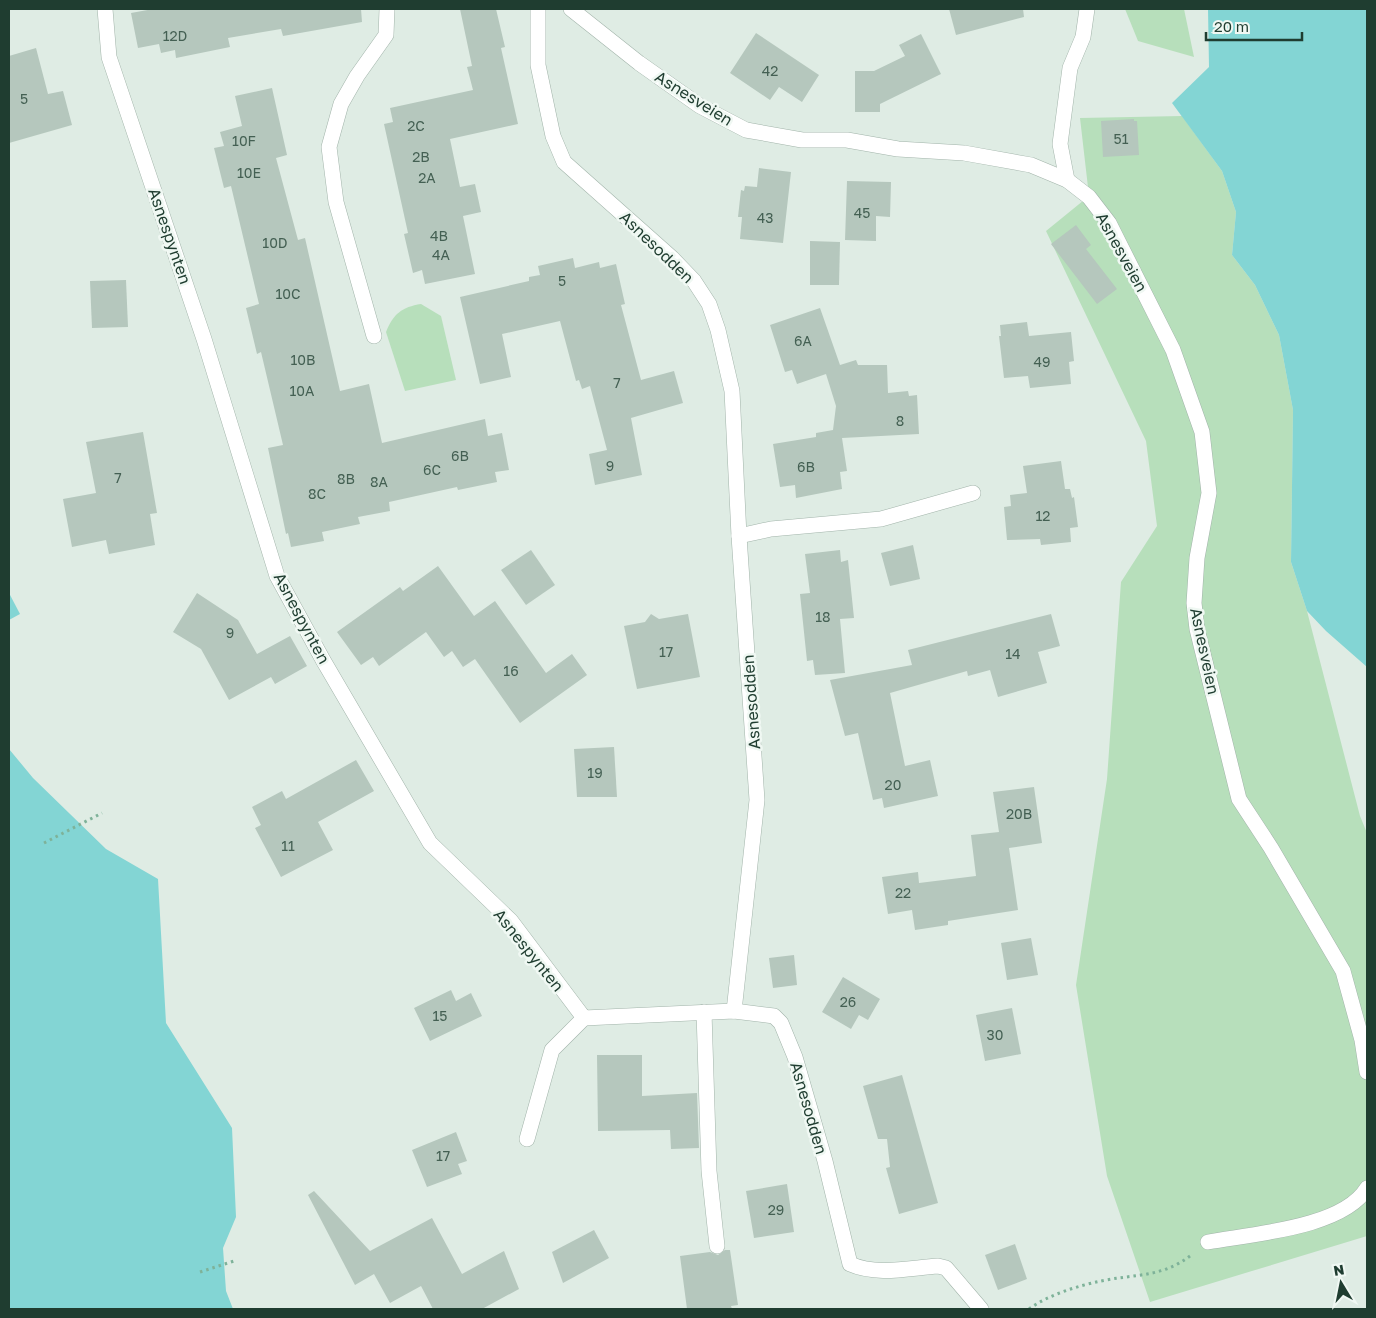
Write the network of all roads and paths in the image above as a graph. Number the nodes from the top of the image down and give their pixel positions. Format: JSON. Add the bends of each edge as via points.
{"nodes":[{"id":1,"x":105,"y":9,"type":"edge"},
{"id":2,"x":388,"y":9,"type":"edge"},
{"id":3,"x":538,"y":9,"type":"edge"},
{"id":4,"x":571,"y":9,"type":"edge"},
{"id":5,"x":1087,"y":9,"type":"edge"},
{"id":6,"x":1067,"y":180,"type":"junction"},
{"id":7,"x":374,"y":336,"type":"dead end"},
{"id":8,"x":973,"y":493,"type":"dead end"},
{"id":9,"x":739,"y":536,"type":"junction"},
{"id":10,"x":102,"y":813,"type":"dead end"},
{"id":11,"x":44,"y":843,"type":"dead end"},
{"id":12,"x":734,"y":1011,"type":"junction"},
{"id":13,"x":704,"y":1012,"type":"junction"},
{"id":14,"x":584,"y":1018,"type":"junction"},
{"id":15,"x":1367,"y":1072,"type":"edge"},
{"id":16,"x":527,"y":1139,"type":"dead end"},
{"id":17,"x":1367,"y":1188,"type":"edge"},
{"id":18,"x":1208,"y":1242,"type":"joint"},
{"id":19,"x":717,"y":1246,"type":"dead end"},
{"id":20,"x":237,"y":1260,"type":"dead end"},
{"id":21,"x":200,"y":1272,"type":"dead end"},
{"id":22,"x":981,"y":1309,"type":"edge"},
{"id":23,"x":1029,"y":1309,"type":"edge"}],
"edges":[{"from":1,"to":14,"type":"street","name":"Asnespynten","via":[[109,57],[204,339],[277,576],[430,843],[511,921]]},
{"from":2,"to":7,"type":"street","via":[[386,35],[341,104],[329,147],[336,202]]},
{"from":3,"to":9,"type":"street","name":"Asnesodden","via":[[538,65],[553,136],[564,162],[672,258],[694,281],[709,304],[732,391]]},
{"from":4,"to":6,"type":"street","name":"Asnesveien","via":[[700,106],[746,130],[802,140],[847,140],[898,149],[964,153],[1031,165]]},
{"from":5,"to":6,"type":"street","via":[[1083,37],[1070,68],[1060,144]]},
{"from":6,"to":15,"type":"street","name":"Asnesveien","via":[[1089,196],[1109,223],[1173,350],[1202,432],[1209,493],[1197,558],[1194,603],[1197,629],[1239,800],[1343,970]]},
{"from":8,"to":9,"type":"street","via":[[881,519],[770,529]]},
{"from":9,"to":12,"type":"street","name":"Asnesodden","via":[[757,800]]},
{"from":10,"to":11,"type":"path"},
{"from":12,"to":13,"type":"street"},
{"from":12,"to":22,"type":"street","name":"Asnesodden","via":[[774,1016],[781,1023],[795,1057],[825,1161],[850,1264],[880,1271],[946,1268]]},
{"from":13,"to":14,"type":"street"},
{"from":13,"to":19,"type":"street","via":[[709,1171]]},
{"from":14,"to":16,"type":"street","via":[[552,1050]]},
{"from":17,"to":18,"type":"street","via":[[1360,1200],[1335,1214],[1296,1226]]},
{"from":18,"to":23,"type":"path","via":[[1178,1265],[1137,1278],[1101,1281],[1041,1300]]},
{"from":20,"to":21,"type":"path"}]}
